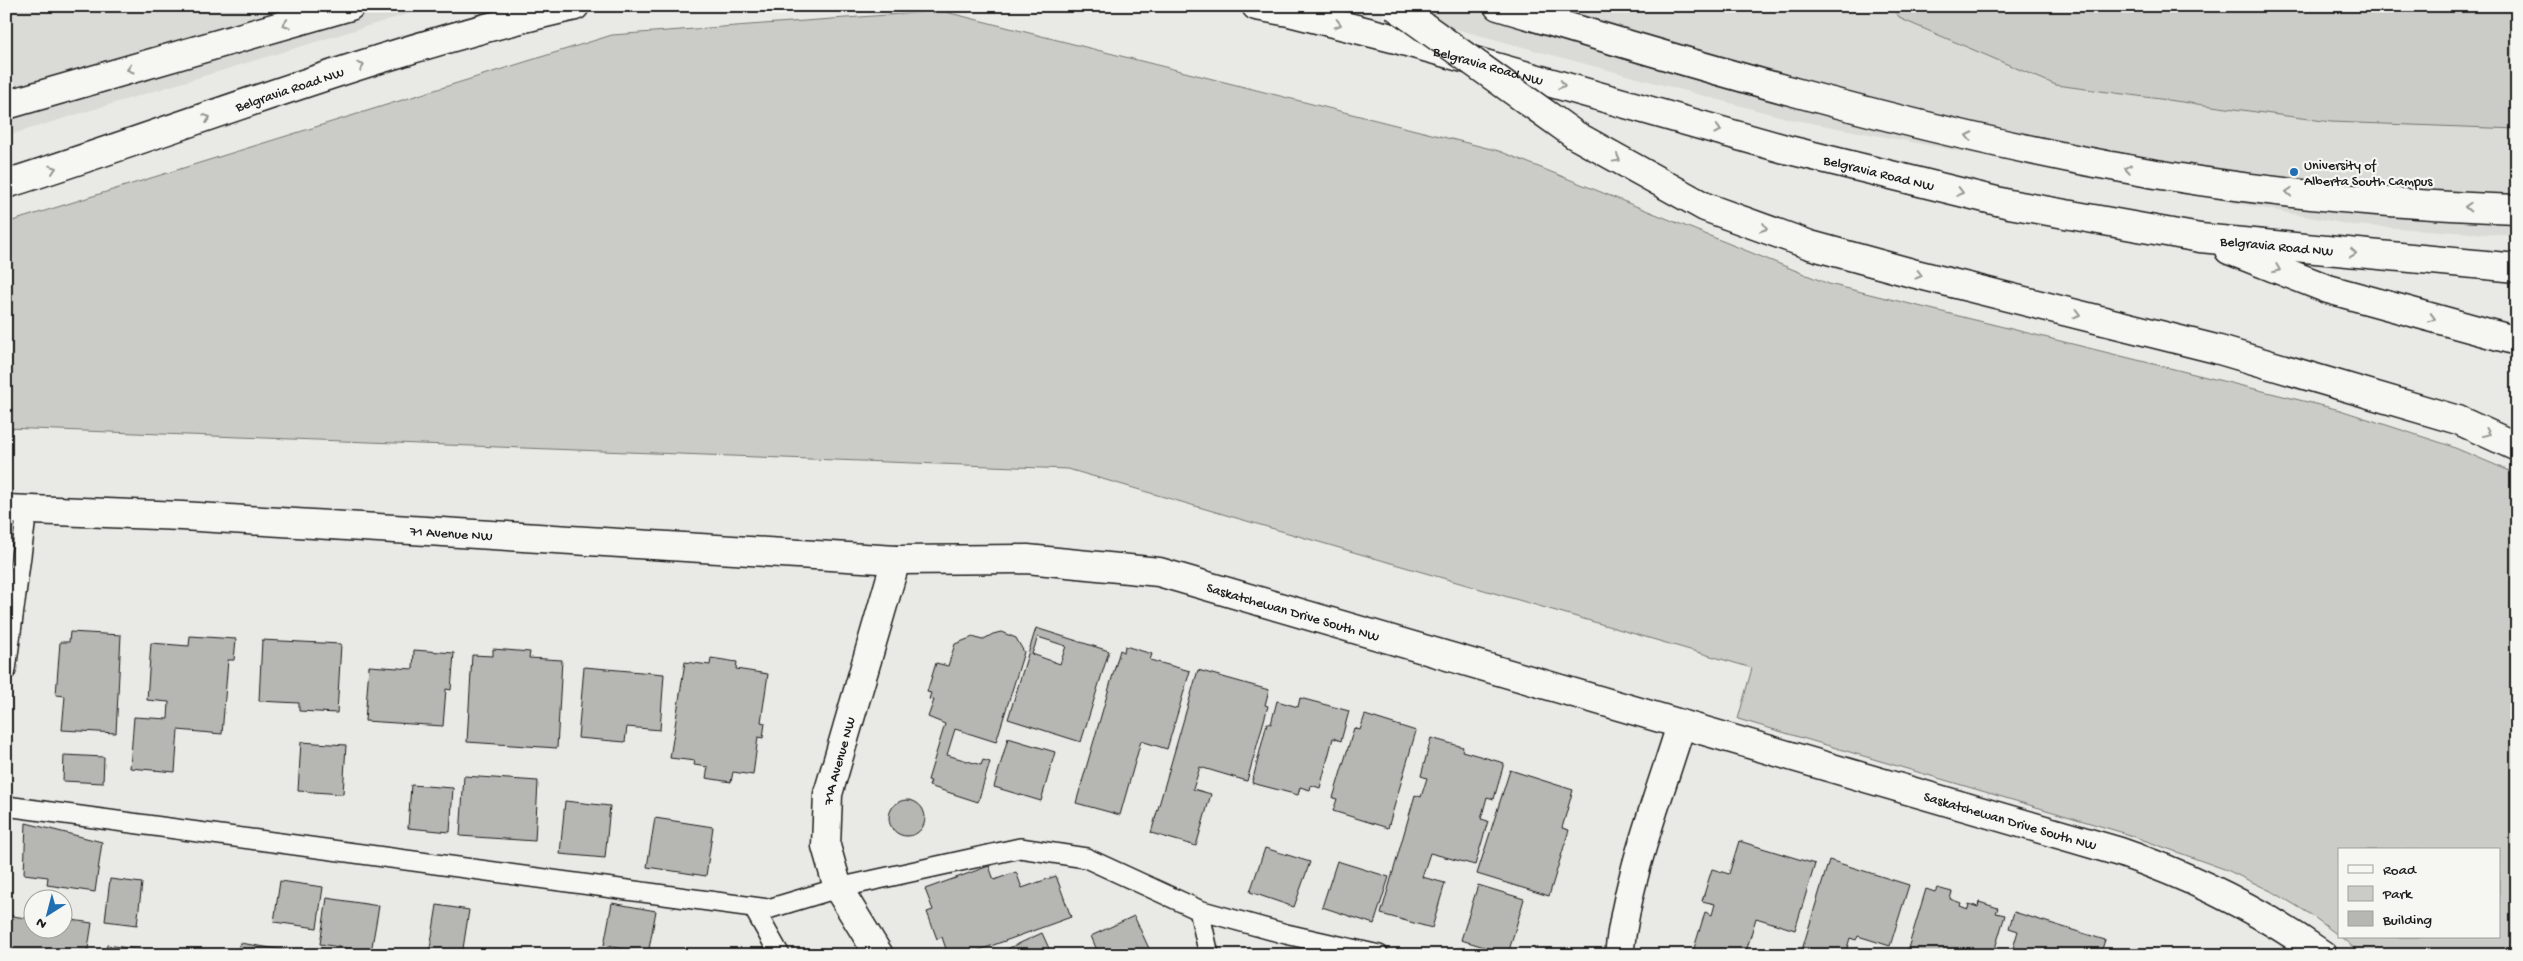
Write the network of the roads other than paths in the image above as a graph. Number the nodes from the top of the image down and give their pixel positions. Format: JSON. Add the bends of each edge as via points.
{"nodes":[{"id":1,"x":350,"y":6,"type":"edge"},
{"id":2,"x":575,"y":6,"type":"edge"},
{"id":3,"x":1256,"y":6,"type":"edge"},
{"id":4,"x":1395,"y":6,"type":"edge"},
{"id":5,"x":1498,"y":6,"type":"edge"},
{"id":6,"x":6,"y":105,"type":"edge"},
{"id":7,"x":6,"y":184,"type":"edge"},
{"id":8,"x":2517,"y":209,"type":"edge"},
{"id":9,"x":2200,"y":238,"type":"junction"},
{"id":10,"x":2517,"y":268,"type":"edge"},
{"id":11,"x":2517,"y":341,"type":"edge"},
{"id":12,"x":2517,"y":447,"type":"edge"},
{"id":13,"x":16,"y":510,"type":"edge"},
{"id":14,"x":896,"y":560,"type":"junction"},
{"id":15,"x":6,"y":670,"type":"edge"},
{"id":16,"x":1681,"y":724,"type":"junction"},
{"id":17,"x":6,"y":806,"type":"edge"},
{"id":18,"x":838,"y":888,"type":"junction"},
{"id":19,"x":753,"y":907,"type":"junction"},
{"id":20,"x":1199,"y":910,"type":"junction"},
{"id":21,"x":780,"y":955,"type":"edge"},
{"id":22,"x":879,"y":955,"type":"edge"},
{"id":23,"x":1209,"y":955,"type":"edge"},
{"id":24,"x":1379,"y":955,"type":"edge"},
{"id":25,"x":1619,"y":955,"type":"edge"},
{"id":26,"x":2324,"y":955,"type":"edge"}],
"edges":[{"from":1,"to":6,"type":"main road","one_way":true},
{"from":7,"to":2,"type":"main road","name":"Belgravia Road NW","one_way":true,"via":[[408,50]]},
{"from":3,"to":9,"type":"main road","name":"Belgravia Road NW","one_way":true,"via":[[1400,40],[1785,149],[2009,204]]},
{"from":4,"to":12,"type":"main road","one_way":true,"bridge":true,"via":[[1575,135],[1705,207],[1829,250],[1912,274],[2216,349],[2458,420]]},
{"from":8,"to":5,"type":"main road","one_way":true,"via":[[2456,207],[2264,190],[2106,166],[1795,94]]},
{"from":9,"to":10,"type":"main road","name":"Belgravia Road NW","one_way":true},
{"from":9,"to":11,"type":"main road","one_way":true,"via":[[2328,289]]},
{"from":13,"to":14,"type":"main road","name":"71 Avenue NW","via":[[182,516]]},
{"from":13,"to":15,"type":"lane"},
{"from":14,"to":16,"type":"main road","name":"Saskatchewan Drive South NW","via":[[1027,559],[1159,572]]},
{"from":14,"to":18,"type":"main road","name":"71A Avenue NW","via":[[828,794],[826,846]]},
{"from":16,"to":25,"type":"main road","via":[[1636,871],[1622,924]]},
{"from":16,"to":26,"type":"main road","name":"Saskatchewan Drive South NW","via":[[2166,868],[2254,909]]},
{"from":17,"to":19,"type":"lane"},
{"from":18,"to":19,"type":"lane","via":[[768,909]]},
{"from":18,"to":20,"type":"lane","via":[[1020,848],[1086,858]]},
{"from":18,"to":22,"type":"main road","name":"71A Avenue NW"},
{"from":19,"to":21,"type":"lane"},
{"from":20,"to":23,"type":"lane"},
{"from":20,"to":24,"type":"lane"}]}
